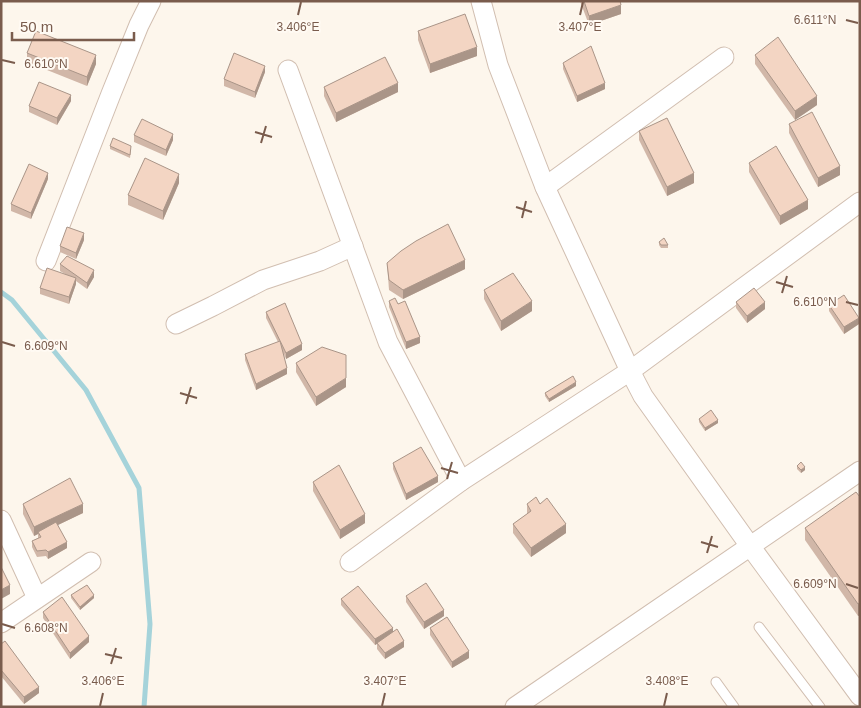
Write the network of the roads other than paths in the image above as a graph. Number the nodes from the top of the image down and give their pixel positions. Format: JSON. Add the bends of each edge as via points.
{"nodes":[{"id":1,"x":151,"y":1,"type":"edge"},
{"id":2,"x":480,"y":1,"type":"edge"},
{"id":3,"x":724,"y":57,"type":"dead end"},
{"id":4,"x":288,"y":70,"type":"dead end"},
{"id":5,"x":545,"y":187,"type":"junction"},
{"id":6,"x":860,"y":202,"type":"edge"},
{"id":7,"x":353,"y":246,"type":"junction"},
{"id":8,"x":46,"y":261,"type":"dead end"},
{"id":9,"x":176,"y":324,"type":"dead end"},
{"id":10,"x":630,"y":371,"type":"junction"},
{"id":11,"x":860,"y":471,"type":"edge"},
{"id":12,"x":461,"y":480,"type":"junction"},
{"id":13,"x":1,"y":520,"type":"edge"},
{"id":14,"x":750,"y":546,"type":"junction"},
{"id":15,"x":91,"y":562,"type":"dead end"},
{"id":16,"x":350,"y":562,"type":"dead end"},
{"id":17,"x":37,"y":598,"type":"junction"},
{"id":18,"x":1,"y":623,"type":"edge"},
{"id":19,"x":759,"y":627,"type":"dead end"},
{"id":20,"x":716,"y":682,"type":"dead end"},
{"id":21,"x":860,"y":696,"type":"edge"},
{"id":22,"x":515,"y":707,"type":"edge"},
{"id":23,"x":734,"y":707,"type":"edge"},
{"id":24,"x":820,"y":707,"type":"edge"}],
"edges":[{"from":1,"to":8,"type":"street"},
{"from":2,"to":5,"type":"street","via":[[498,65]]},
{"from":3,"to":5,"type":"street"},
{"from":4,"to":7,"type":"street"},
{"from":5,"to":10,"type":"street"},
{"from":6,"to":10,"type":"street"},
{"from":7,"to":9,"type":"street","via":[[263,280]]},
{"from":7,"to":12,"type":"street","via":[[388,342]]},
{"from":10,"to":12,"type":"street"},
{"from":10,"to":14,"type":"street","via":[[643,396]]},
{"from":11,"to":14,"type":"street"},
{"from":12,"to":16,"type":"street"},
{"from":13,"to":17,"type":"street"},
{"from":14,"to":21,"type":"street"},
{"from":14,"to":22,"type":"street"},
{"from":15,"to":17,"type":"street"},
{"from":17,"to":18,"type":"street"},
{"from":19,"to":24,"type":"lane"},
{"from":20,"to":23,"type":"lane"}]}
